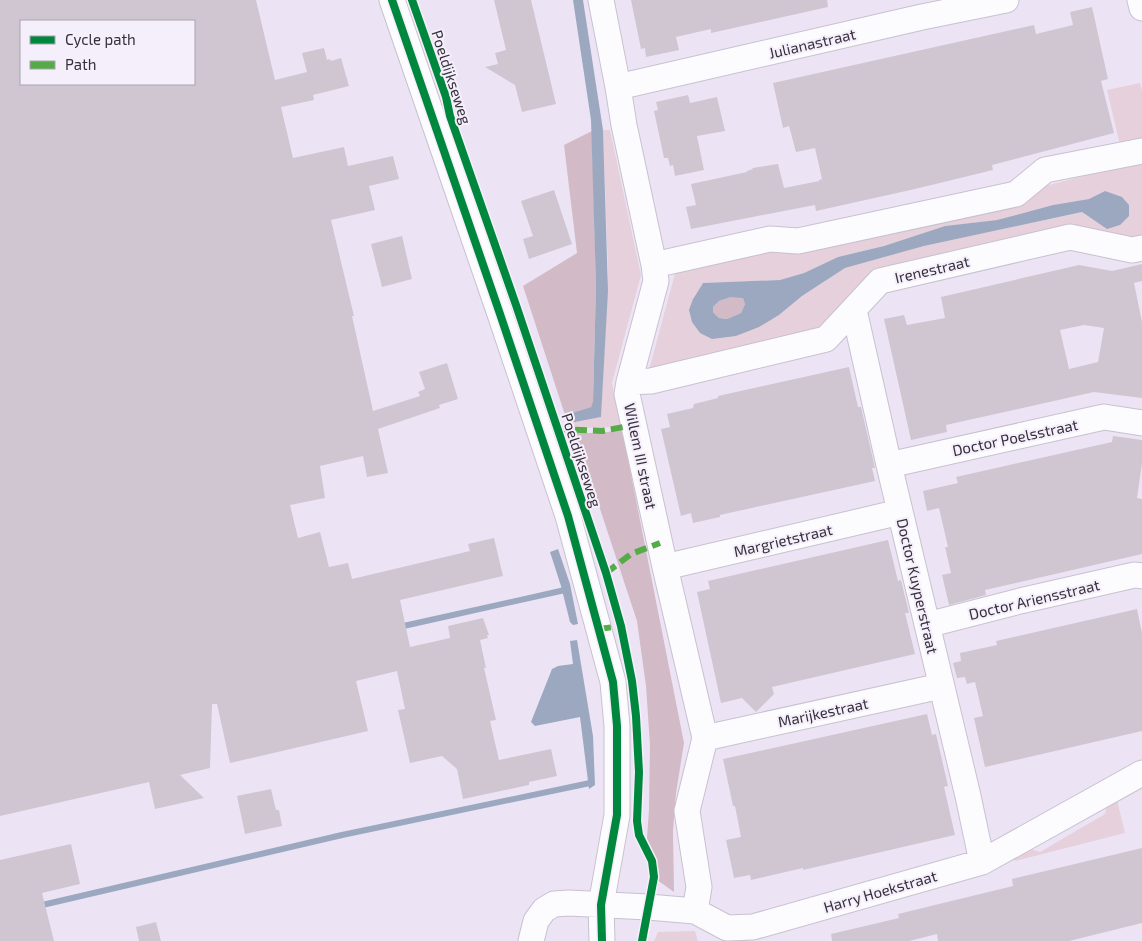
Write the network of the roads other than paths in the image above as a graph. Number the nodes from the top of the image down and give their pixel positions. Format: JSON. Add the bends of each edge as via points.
{"nodes":[{"id":1,"x":392,"y":0,"type":"edge"},
{"id":2,"x":600,"y":0,"type":"edge"},
{"id":3,"x":1006,"y":0,"type":"edge"},
{"id":4,"x":1140,"y":0,"type":"edge"},
{"id":5,"x":1142,"y":8,"type":"edge"},
{"id":6,"x":920,"y":9,"type":"edge"},
{"id":7,"x":618,"y":87,"type":"junction"},
{"id":8,"x":1142,"y":151,"type":"edge"},
{"id":9,"x":1142,"y":248,"type":"edge"},
{"id":10,"x":654,"y":265,"type":"junction"},
{"id":11,"x":854,"y":310,"type":"junction"},
{"id":12,"x":629,"y":382,"type":"junction"},
{"id":13,"x":1142,"y":423,"type":"edge"},
{"id":14,"x":889,"y":464,"type":"junction"},
{"id":15,"x":900,"y":512,"type":"junction"},
{"id":16,"x":665,"y":567,"type":"junction"},
{"id":17,"x":1142,"y":576,"type":"edge"},
{"id":18,"x":927,"y":624,"type":"junction"},
{"id":19,"x":941,"y":686,"type":"junction"},
{"id":20,"x":705,"y":738,"type":"junction"},
{"id":21,"x":1142,"y":773,"type":"edge"},
{"id":22,"x":982,"y":862,"type":"junction"},
{"id":23,"x":601,"y":905,"type":"junction"},
{"id":24,"x":695,"y":911,"type":"junction"},
{"id":25,"x":726,"y":935,"type":"edge"},
{"id":26,"x":531,"y":941,"type":"edge"},
{"id":27,"x":587,"y":941,"type":"edge"},
{"id":28,"x":602,"y":941,"type":"edge"}],
"edges":[{"from":1,"to":23,"type":"street","name":"Poeldijkseweg","via":[[568,516],[613,682],[617,726],[616,815]]},
{"from":2,"to":7,"type":"street","name":"Willem III straat"},
{"from":3,"to":6,"type":"street","name":"Julianastraat"},
{"from":4,"to":5,"type":"street"},
{"from":6,"to":7,"type":"street","name":"Julianastraat"},
{"from":7,"to":10,"type":"street","name":"Willem III straat"},
{"from":8,"to":10,"type":"street","via":[[1045,170],[1016,194],[798,241],[770,239]]},
{"from":9,"to":11,"type":"street","name":"Irenestraat","via":[[1132,250],[1070,237],[880,281]]},
{"from":10,"to":12,"type":"street","name":"Willem III straat","via":[[656,281]]},
{"from":11,"to":12,"type":"street","name":"Irenestraat","via":[[826,340],[651,381]]},
{"from":11,"to":14,"type":"street","name":"Doctor Kuyperstraat"},
{"from":12,"to":16,"type":"street","name":"Willem III straat","via":[[628,394]]},
{"from":13,"to":14,"type":"street","name":"Doctor Poelsstraat","via":[[1104,417]]},
{"from":14,"to":15,"type":"street","name":"Doctor Kuyperstraat"},
{"from":15,"to":16,"type":"street","name":"Margrietstraat"},
{"from":15,"to":18,"type":"street","name":"Doctor Kuyperstraat"},
{"from":16,"to":20,"type":"street","name":"Willem III straat"},
{"from":17,"to":18,"type":"street","name":"Doctor Ariensstraat","via":[[1135,575]]},
{"from":18,"to":19,"type":"street","name":"Doctor Kuyperstraat"},
{"from":19,"to":20,"type":"street","name":"Marijkestraat"},
{"from":19,"to":22,"type":"street","name":"Doctor Kuyperstraat"},
{"from":20,"to":24,"type":"street","name":"Willem III straat","via":[[687,811],[699,887]]},
{"from":21,"to":22,"type":"street","name":"Harry Hoekstraat"},
{"from":22,"to":25,"type":"street","name":"Harry Hoekstraat"},
{"from":23,"to":24,"type":"street","name":"Harry Hoekstraat"},
{"from":23,"to":26,"type":"street","via":[[554,904],[544,910],[536,921]]},
{"from":23,"to":27,"type":"street","name":"Poeldijkseweg"},
{"from":23,"to":28,"type":"street","name":"Poeldijkseweg"},
{"from":24,"to":25,"type":"street","name":"Harry Hoekstraat"}]}
